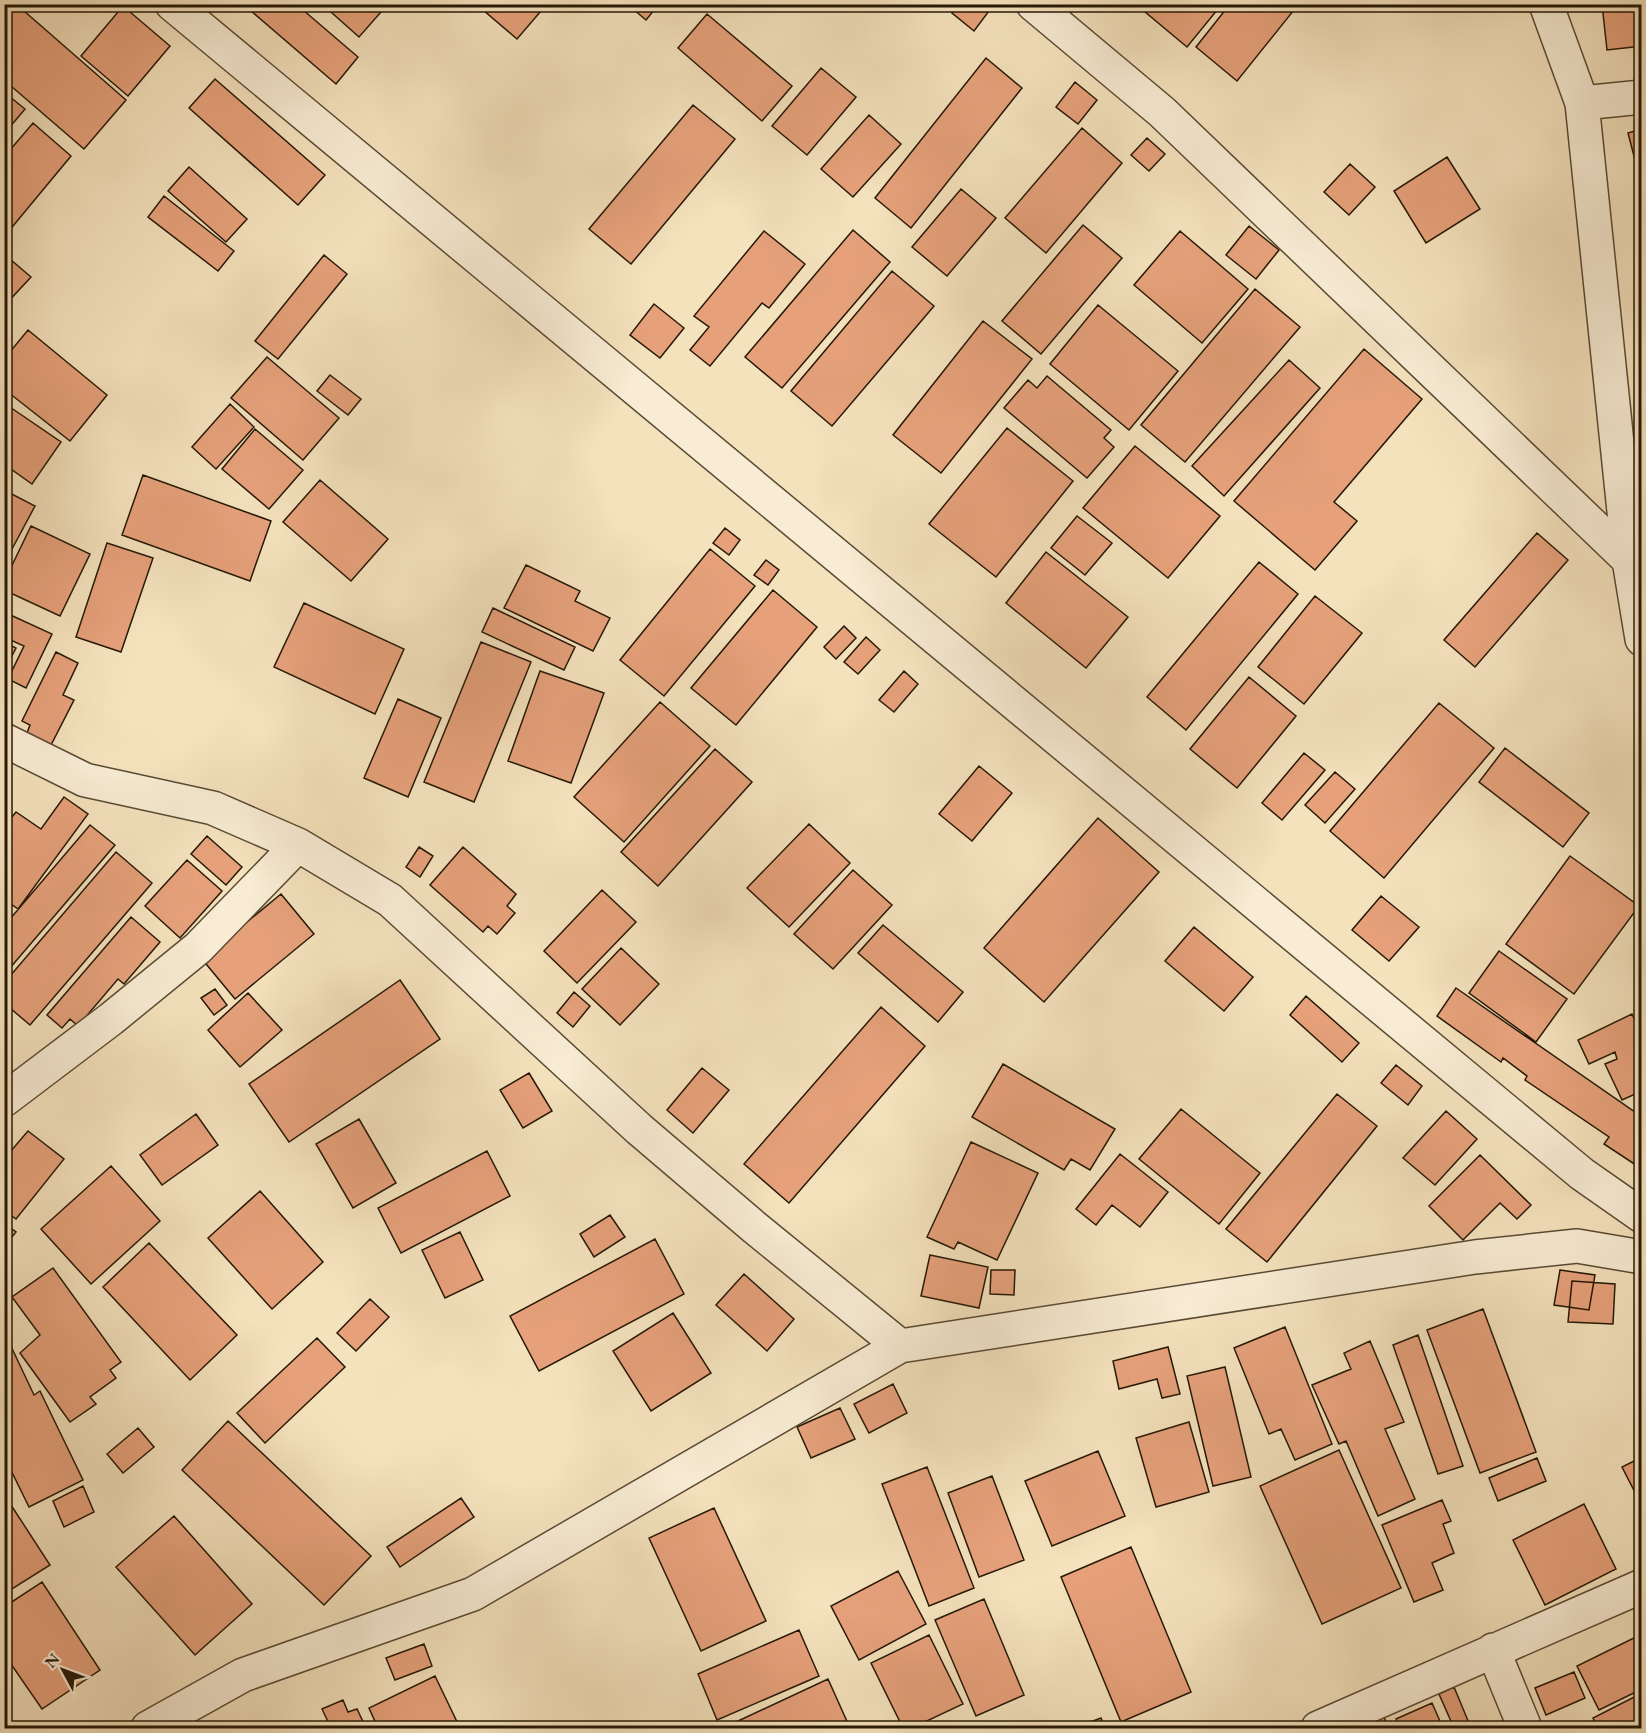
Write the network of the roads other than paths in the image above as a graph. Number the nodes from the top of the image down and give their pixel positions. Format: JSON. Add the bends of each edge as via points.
{"nodes":[{"id":1,"x":172,"y":4,"type":"edge"},
{"id":2,"x":1034,"y":4,"type":"edge"},
{"id":3,"x":1546,"y":4,"type":"edge"},
{"id":4,"x":1641,"y":98,"type":"edge"},
{"id":5,"x":1582,"y":103,"type":"junction"},
{"id":6,"x":1629,"y":560,"type":"junction"},
{"id":7,"x":1641,"y":639,"type":"edge"},
{"id":8,"x":4,"y":740,"type":"edge"},
{"id":9,"x":298,"y":845,"type":"junction"},
{"id":10,"x":4,"y":1100,"type":"edge"},
{"id":11,"x":1641,"y":1216,"type":"edge"},
{"id":12,"x":1641,"y":1257,"type":"edge"},
{"id":13,"x":900,"y":1346,"type":"junction"},
{"id":14,"x":1641,"y":1586,"type":"edge"},
{"id":15,"x":1493,"y":1650,"type":"junction"},
{"id":16,"x":148,"y":1728,"type":"edge"},
{"id":17,"x":1318,"y":1728,"type":"edge"},
{"id":18,"x":1525,"y":1728,"type":"edge"}],
"edges":[{"from":1,"to":11,"type":"street","via":[[1582,1174]]},
{"from":2,"to":6,"type":"street","via":[[1162,112]]},
{"from":3,"to":5,"type":"street"},
{"from":4,"to":5,"type":"street"},
{"from":5,"to":6,"type":"street"},
{"from":6,"to":7,"type":"street"},
{"from":8,"to":9,"type":"street","via":[[85,780],[213,808]]},
{"from":9,"to":10,"type":"street","via":[[198,948]]},
{"from":9,"to":13,"type":"street","via":[[390,900],[639,1129]]},
{"from":12,"to":13,"type":"street","via":[[1577,1246],[1475,1257]]},
{"from":13,"to":16,"type":"street","via":[[473,1594],[243,1675]]},
{"from":14,"to":15,"type":"street"},
{"from":15,"to":17,"type":"street"},
{"from":15,"to":18,"type":"street"}]}
